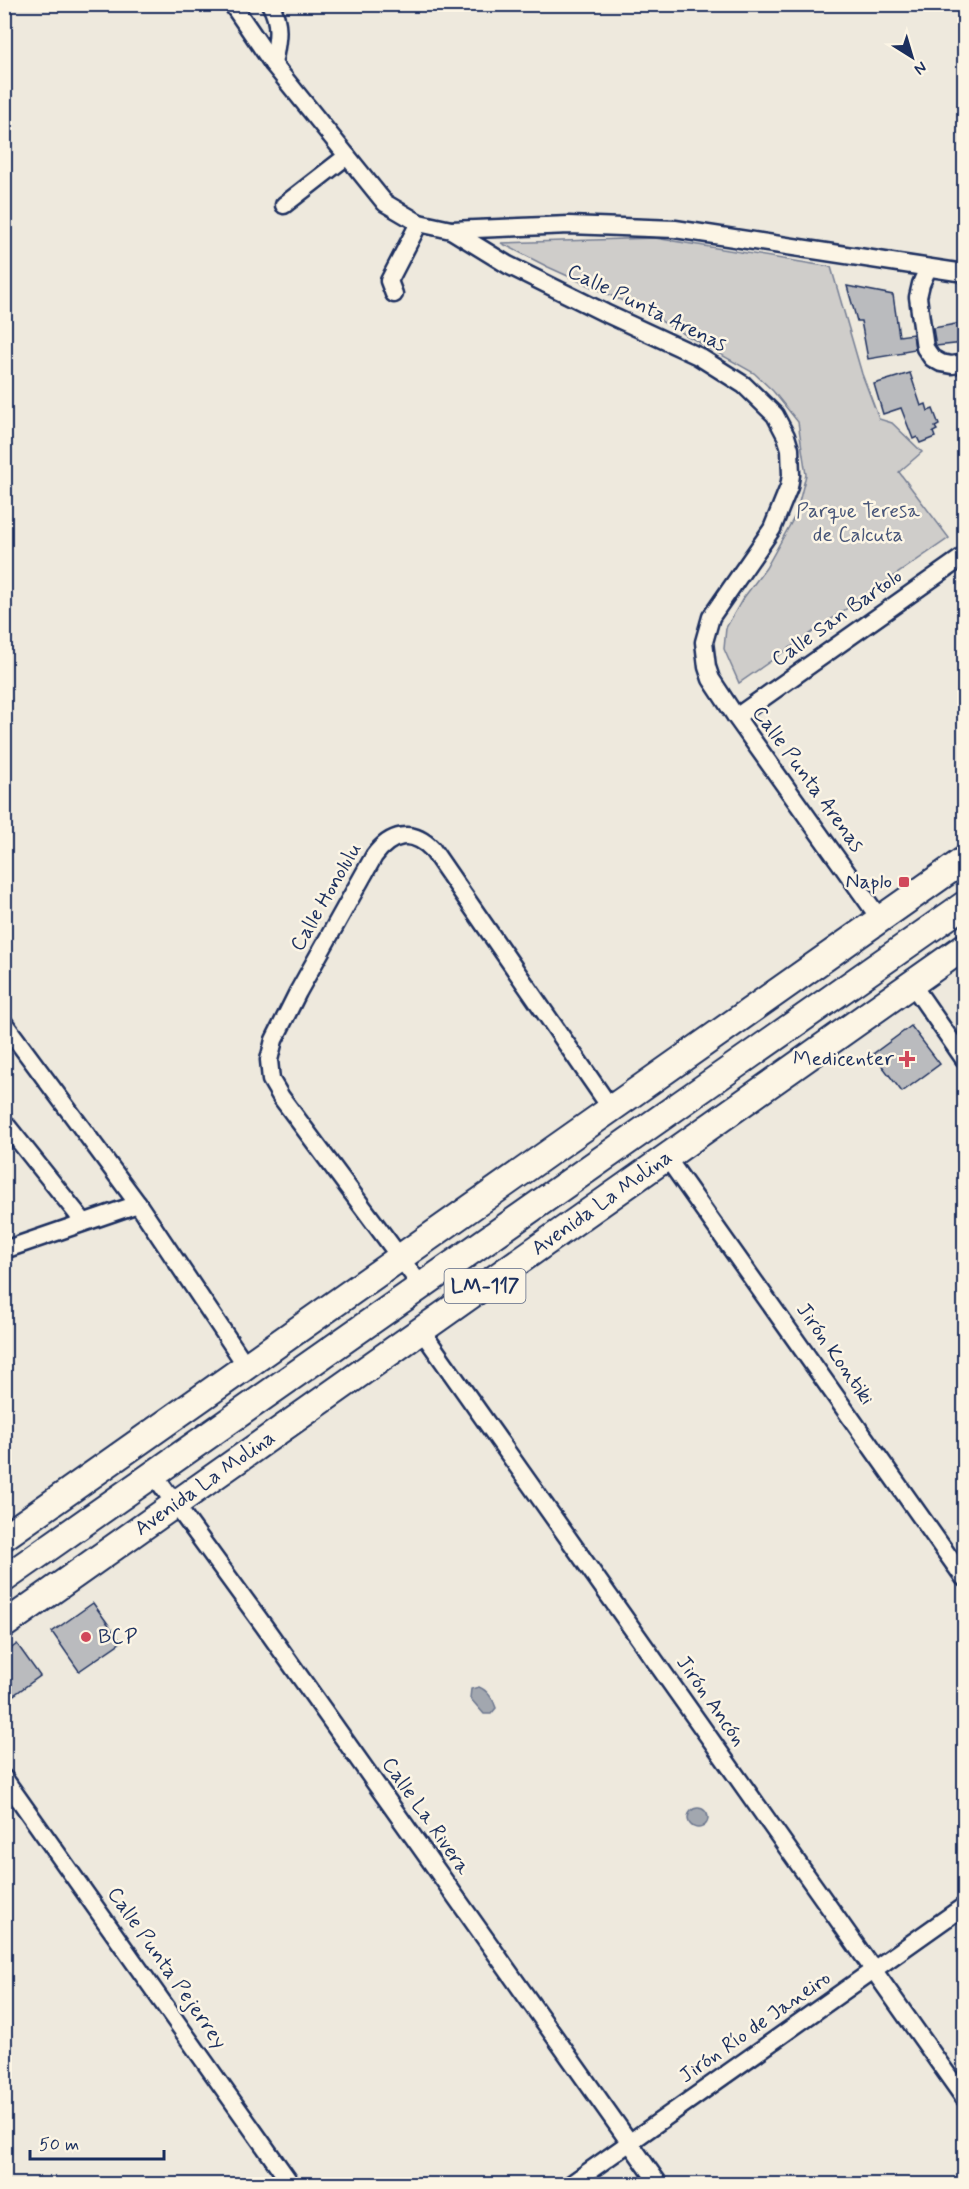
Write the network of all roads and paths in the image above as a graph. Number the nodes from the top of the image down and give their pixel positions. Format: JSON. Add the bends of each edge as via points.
{"nodes":[{"id":1,"x":232,"y":4,"type":"edge"},
{"id":2,"x":270,"y":4,"type":"edge"},
{"id":3,"x":273,"y":64,"type":"junction"},
{"id":4,"x":347,"y":156,"type":"junction"},
{"id":5,"x":284,"y":205,"type":"dead end"},
{"id":6,"x":420,"y":223,"type":"junction"},
{"id":7,"x":451,"y":230,"type":"junction"},
{"id":8,"x":928,"y":268,"type":"junction"},
{"id":9,"x":964,"y":273,"type":"edge"},
{"id":10,"x":394,"y":294,"type":"dead end"},
{"id":11,"x":964,"y":363,"type":"edge"},
{"id":12,"x":964,"y":556,"type":"edge"},
{"id":13,"x":736,"y":717,"type":"junction"},
{"id":14,"x":964,"y":860,"type":"edge"},
{"id":15,"x":964,"y":905,"type":"edge"},
{"id":16,"x":880,"y":919,"type":"junction"},
{"id":17,"x":964,"y":947,"type":"edge"},
{"id":18,"x":912,"y":984,"type":"junction"},
{"id":19,"x":4,"y":1023,"type":"edge"},
{"id":20,"x":964,"y":1059,"type":"edge"},
{"id":21,"x":612,"y":1110,"type":"junction"},
{"id":22,"x":6,"y":1127,"type":"edge"},
{"id":23,"x":668,"y":1158,"type":"junction"},
{"id":24,"x":138,"y":1204,"type":"junction"},
{"id":25,"x":83,"y":1221,"type":"junction"},
{"id":26,"x":4,"y":1250,"type":"edge"},
{"id":27,"x":401,"y":1259,"type":"junction"},
{"id":28,"x":422,"y":1287,"type":"junction"},
{"id":29,"x":421,"y":1330,"type":"junction"},
{"id":30,"x":247,"y":1367,"type":"junction"},
{"id":31,"x":154,"y":1475,"type":"junction"},
{"id":32,"x":177,"y":1505,"type":"junction"},
{"id":33,"x":33,"y":1517,"type":"junction"},
{"id":34,"x":4,"y":1537,"type":"edge"},
{"id":35,"x":36,"y":1558,"type":"junction"},
{"id":36,"x":964,"y":1578,"type":"edge"},
{"id":37,"x":4,"y":1579,"type":"edge"},
{"id":38,"x":4,"y":1625,"type":"edge"},
{"id":39,"x":4,"y":1778,"type":"edge"},
{"id":40,"x":964,"y":1906,"type":"edge"},
{"id":41,"x":874,"y":1970,"type":"junction"},
{"id":42,"x":964,"y":2098,"type":"edge"},
{"id":43,"x":630,"y":2143,"type":"junction"},
{"id":44,"x":291,"y":2184,"type":"edge"},
{"id":45,"x":571,"y":2184,"type":"edge"},
{"id":46,"x":659,"y":2184,"type":"edge"}],
"edges":[{"from":1,"to":3,"type":"street","name":"Calle Punta Arenas"},
{"from":2,"to":3,"type":"street","via":[[279,30]]},
{"from":3,"to":4,"type":"street","name":"Calle Punta Arenas"},
{"from":4,"to":5,"type":"street"},
{"from":4,"to":6,"type":"street","name":"Calle Punta Arenas","via":[[385,203]]},
{"from":6,"to":7,"type":"street","name":"Calle Punta Arenas"},
{"from":6,"to":10,"type":"street","via":[[388,281]]},
{"from":7,"to":8,"type":"street","name":"Calle Punta Arenas","via":[[568,225],[675,229]]},
{"from":7,"to":13,"type":"street","name":"Calle Punta Arenas","via":[[508,265],[720,369],[756,395],[781,425],[791,462],[786,499],[772,529],[711,617],[704,642],[711,679]]},
{"from":8,"to":9,"type":"street","name":"Calle Punta Arenas"},
{"from":8,"to":11,"type":"street","via":[[918,297],[925,348],[941,363]]},
{"from":12,"to":13,"type":"street","name":"Calle San Bartolo"},
{"from":13,"to":16,"type":"street","name":"Calle Punta Arenas"},
{"from":14,"to":16,"type":"main road"},
{"from":15,"to":28,"type":"main road","name":"Avenida La Molina","number":"LM-117"},
{"from":16,"to":21,"type":"main road"},
{"from":17,"to":18,"type":"main road","name":"Avenida La Molina","number":"LM-117"},
{"from":18,"to":20,"type":"street"},
{"from":18,"to":23,"type":"main road","name":"Avenida La Molina","number":"LM-117"},
{"from":19,"to":24,"type":"street"},
{"from":21,"to":27,"type":"main road"},
{"from":21,"to":27,"type":"street","name":"Calle Honolulu","via":[[432,849],[410,836],[386,842],[374,856],[298,992],[274,1040],[269,1060],[275,1089]]},
{"from":22,"to":25,"type":"street"},
{"from":23,"to":29,"type":"main road","name":"Avenida La Molina","number":"LM-117"},
{"from":23,"to":36,"type":"street","name":"Jirón Kontiki"},
{"from":24,"to":25,"type":"street"},
{"from":24,"to":30,"type":"street"},
{"from":25,"to":26,"type":"street"},
{"from":27,"to":28,"type":"street","name":"Calle Honolulu"},
{"from":27,"to":30,"type":"main road"},
{"from":28,"to":31,"type":"main road","name":"Avenida La Molina","number":"LM-117"},
{"from":29,"to":32,"type":"main road","name":"Avenida La Molina","number":"LM-117"},
{"from":29,"to":41,"type":"street","name":"Jirón Ancón"},
{"from":30,"to":33,"type":"main road"},
{"from":31,"to":32,"type":"street","name":"Calle La Rivera"},
{"from":31,"to":35,"type":"main road","name":"Avenida La Molina","number":"LM-117"},
{"from":32,"to":38,"type":"main road","name":"Avenida La Molina","number":"LM-117"},
{"from":32,"to":43,"type":"street","name":"Calle La Rivera"},
{"from":33,"to":34,"type":"main road"},
{"from":33,"to":35,"type":"main road"},
{"from":35,"to":37,"type":"main road","name":"Avenida La Molina","number":"LM-117"},
{"from":39,"to":44,"type":"street","name":"Calle Punta Pejerrey"},
{"from":40,"to":41,"type":"street","name":"Jirón Río de Janeiro"},
{"from":41,"to":42,"type":"street","name":"Jirón Ancón"},
{"from":41,"to":43,"type":"street","name":"Jirón Río de Janeiro"},
{"from":43,"to":45,"type":"street","name":"Jirón Río de Janeiro"},
{"from":43,"to":46,"type":"street","name":"Calle La Rivera"}]}
